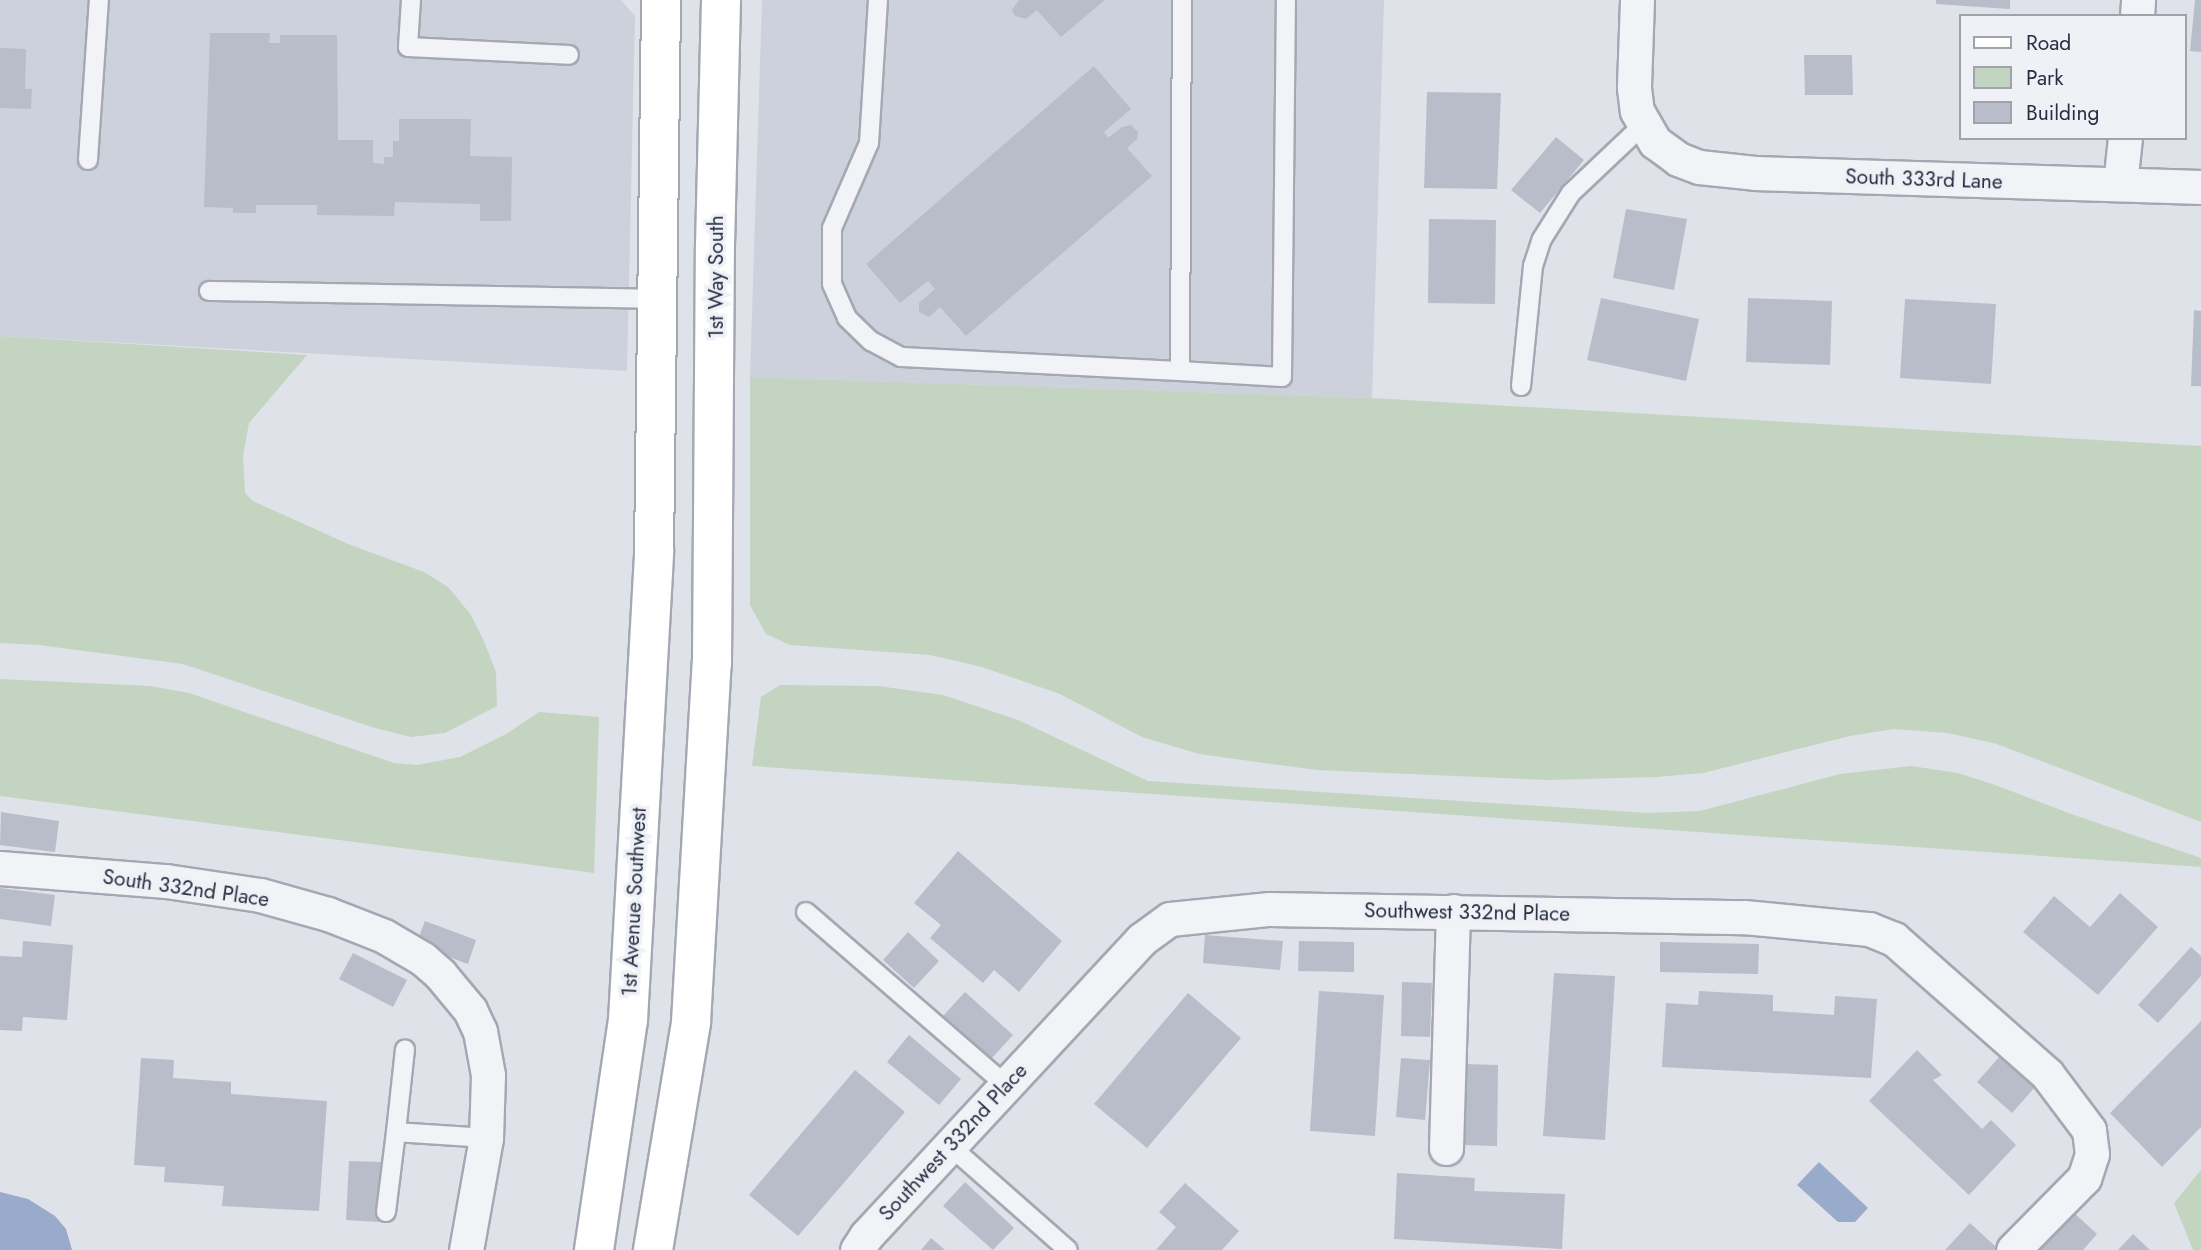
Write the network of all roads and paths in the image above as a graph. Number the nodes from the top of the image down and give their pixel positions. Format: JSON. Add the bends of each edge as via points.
{"nodes":[{"id":1,"x":99,"y":0,"type":"edge"},
{"id":2,"x":411,"y":0,"type":"edge"},
{"id":3,"x":661,"y":0,"type":"edge"},
{"id":4,"x":721,"y":0,"type":"edge"},
{"id":5,"x":878,"y":0,"type":"edge"},
{"id":6,"x":1182,"y":0,"type":"edge"},
{"id":7,"x":1286,"y":0,"type":"edge"},
{"id":8,"x":1637,"y":0,"type":"edge"},
{"id":9,"x":569,"y":55,"type":"dead end"},
{"id":10,"x":1649,"y":134,"type":"junction"},
{"id":11,"x":2125,"y":140,"type":"edge"},
{"id":12,"x":88,"y":160,"type":"dead end"},
{"id":13,"x":2120,"y":184,"type":"junction"},
{"id":14,"x":2201,"y":187,"type":"edge"},
{"id":15,"x":209,"y":291,"type":"dead end"},
{"id":16,"x":657,"y":299,"type":"junction"},
{"id":17,"x":1180,"y":371,"type":"junction"},
{"id":18,"x":1521,"y":386,"type":"dead end"},
{"id":19,"x":0,"y":868,"type":"edge"},
{"id":20,"x":806,"y":912,"type":"dead end"},
{"id":21,"x":1453,"y":912,"type":"junction"},
{"id":22,"x":405,"y":1049,"type":"dead end"},
{"id":23,"x":1006,"y":1085,"type":"junction"},
{"id":24,"x":396,"y":1132,"type":"junction"},
{"id":25,"x":486,"y":1138,"type":"junction"},
{"id":26,"x":950,"y":1146,"type":"junction"},
{"id":27,"x":1446,"y":1148,"type":"dead end"},
{"id":28,"x":386,"y":1212,"type":"dead end"},
{"id":29,"x":466,"y":1250,"type":"edge"},
{"id":30,"x":594,"y":1250,"type":"edge"},
{"id":31,"x":653,"y":1250,"type":"edge"},
{"id":32,"x":857,"y":1250,"type":"edge"},
{"id":33,"x":1068,"y":1250,"type":"edge"},
{"id":34,"x":2013,"y":1250,"type":"edge"}],
"edges":[{"from":1,"to":12,"type":"lane"},
{"from":2,"to":9,"type":"lane","via":[[408,47]]},
{"from":3,"to":16,"type":"main road"},
{"from":4,"to":31,"type":"main road","name":"1st Way South","via":[[712,663],[691,1022]]},
{"from":5,"to":17,"type":"lane","via":[[869,143],[832,228],[832,284],[847,318],[871,341],[901,357]]},
{"from":6,"to":17,"type":"lane"},
{"from":7,"to":17,"type":"lane","via":[[1282,377]]},
{"from":8,"to":10,"type":"street","via":[[1634,88],[1637,111]]},
{"from":10,"to":13,"type":"street","name":"South 333rd Lane","via":[[1678,159],[1726,171]]},
{"from":10,"to":18,"type":"lane","via":[[1571,193],[1542,239],[1533,266]]},
{"from":11,"to":13,"type":"street"},
{"from":13,"to":14,"type":"street","name":"South 333rd Lane"},
{"from":15,"to":16,"type":"lane"},
{"from":16,"to":30,"type":"main road","name":"1st Avenue Southwest","via":[[654,552],[628,1020]]},
{"from":19,"to":25,"type":"street","name":"South 332nd Place","via":[[166,881],[260,895],[328,914],[402,945],[449,983],[480,1031],[488,1075]]},
{"from":20,"to":23,"type":"lane"},
{"from":21,"to":23,"type":"street","name":"Southwest 332nd Place","via":[[1269,909],[1170,919],[1142,939]]},
{"from":21,"to":27,"type":"street"},
{"from":21,"to":34,"type":"street","name":"Southwest 332nd Place","via":[[1744,917],[1869,929],[1894,939],[2047,1073],[2089,1130],[2092,1154],[2084,1178]]},
{"from":22,"to":24,"type":"lane"},
{"from":23,"to":26,"type":"street","name":"Southwest 332nd Place"},
{"from":24,"to":25,"type":"lane"},
{"from":24,"to":28,"type":"lane"},
{"from":25,"to":29,"type":"street","name":"South 332nd Place"},
{"from":26,"to":32,"type":"street","name":"Southwest 332nd Place"},
{"from":26,"to":33,"type":"lane"}]}
